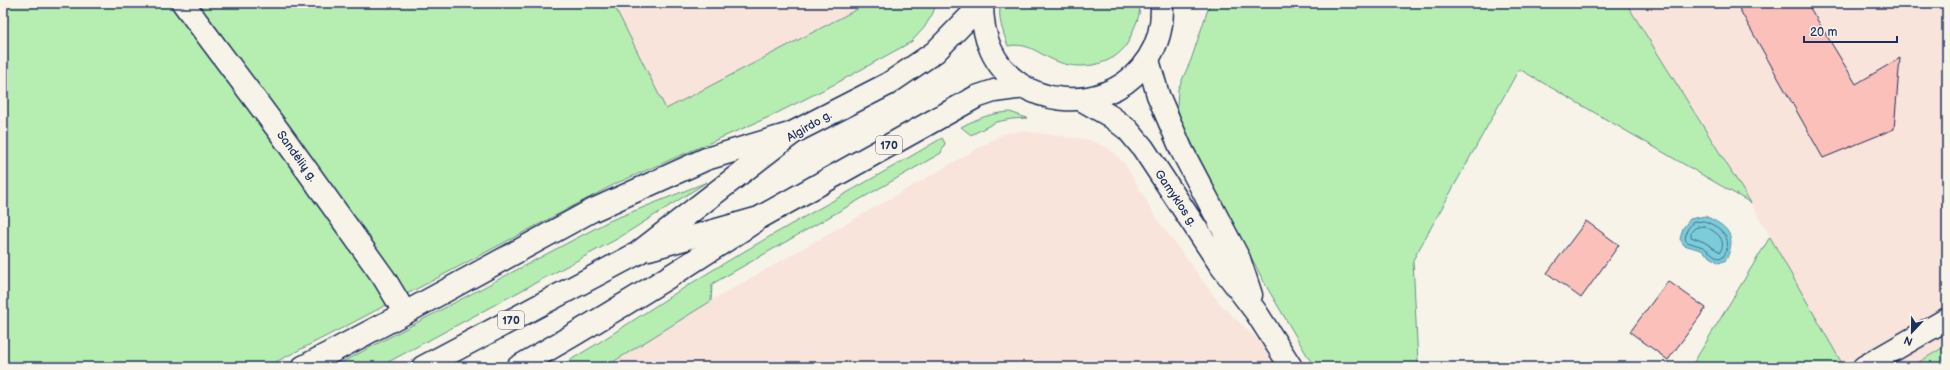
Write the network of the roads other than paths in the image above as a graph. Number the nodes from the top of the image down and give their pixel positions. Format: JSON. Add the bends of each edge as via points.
{"nodes":[{"id":1,"x":183,"y":3,"type":"edge"},
{"id":2,"x":982,"y":3,"type":"edge"},
{"id":3,"x":1176,"y":3,"type":"edge"},
{"id":4,"x":1162,"y":14,"type":"edge"},
{"id":5,"x":1148,"y":60,"type":"junction"},
{"id":6,"x":1025,"y":87,"type":"junction"},
{"id":7,"x":1082,"y":100,"type":"junction"},
{"id":8,"x":794,"y":132,"type":"junction"},
{"id":9,"x":760,"y":218,"type":"junction"},
{"id":10,"x":638,"y":253,"type":"junction"},
{"id":11,"x":1256,"y":312,"type":"junction"},
{"id":12,"x":405,"y":313,"type":"junction"},
{"id":13,"x":1947,"y":319,"type":"edge"},
{"id":14,"x":303,"y":367,"type":"edge"},
{"id":15,"x":423,"y":367,"type":"edge"},
{"id":16,"x":518,"y":367,"type":"edge"},
{"id":17,"x":1291,"y":367,"type":"edge"},
{"id":18,"x":1864,"y":367,"type":"edge"}],
"edges":[{"from":1,"to":12,"type":"street","name":"Sandėlių g.","via":[[384,278]]},
{"from":2,"to":6,"type":"street","name":"Algirdo g.","via":[[984,28],[992,51],[1006,71]]},
{"from":2,"to":8,"type":"street","name":"Algirdo g.","number":"170","via":[[936,52],[888,84]]},
{"from":3,"to":4,"type":"street","name":"Algirdo g."},
{"from":4,"to":5,"type":"street","name":"Algirdo g.","via":[[1156,43]]},
{"from":5,"to":7,"type":"street","name":"Algirdo g.","via":[[1135,75],[1119,87],[1101,96]]},
{"from":5,"to":11,"type":"street","name":"Gamyklos g.","via":[[1158,95],[1182,151],[1239,259]]},
{"from":6,"to":7,"type":"street","name":"Algirdo g.","via":[[1062,100]]},
{"from":6,"to":9,"type":"street","name":"Algirdo g.","number":"170","via":[[994,91],[976,97]]},
{"from":7,"to":11,"type":"street","name":"Gamyklos g.","via":[[1116,120],[1143,148],[1221,266]]},
{"from":8,"to":10,"type":"street","name":"Algirdo g.","number":"170"},
{"from":8,"to":12,"type":"street","via":[[706,159],[591,211]]},
{"from":9,"to":10,"type":"street","name":"Algirdo g.","number":"170"},
{"from":9,"to":16,"type":"street","via":[[597,322]]},
{"from":10,"to":15,"type":"street","name":"Algirdo g.","number":"170"},
{"from":11,"to":17,"type":"street","name":"Gamyklos g."},
{"from":12,"to":14,"type":"street"},
{"from":13,"to":18,"type":"street"}]}
